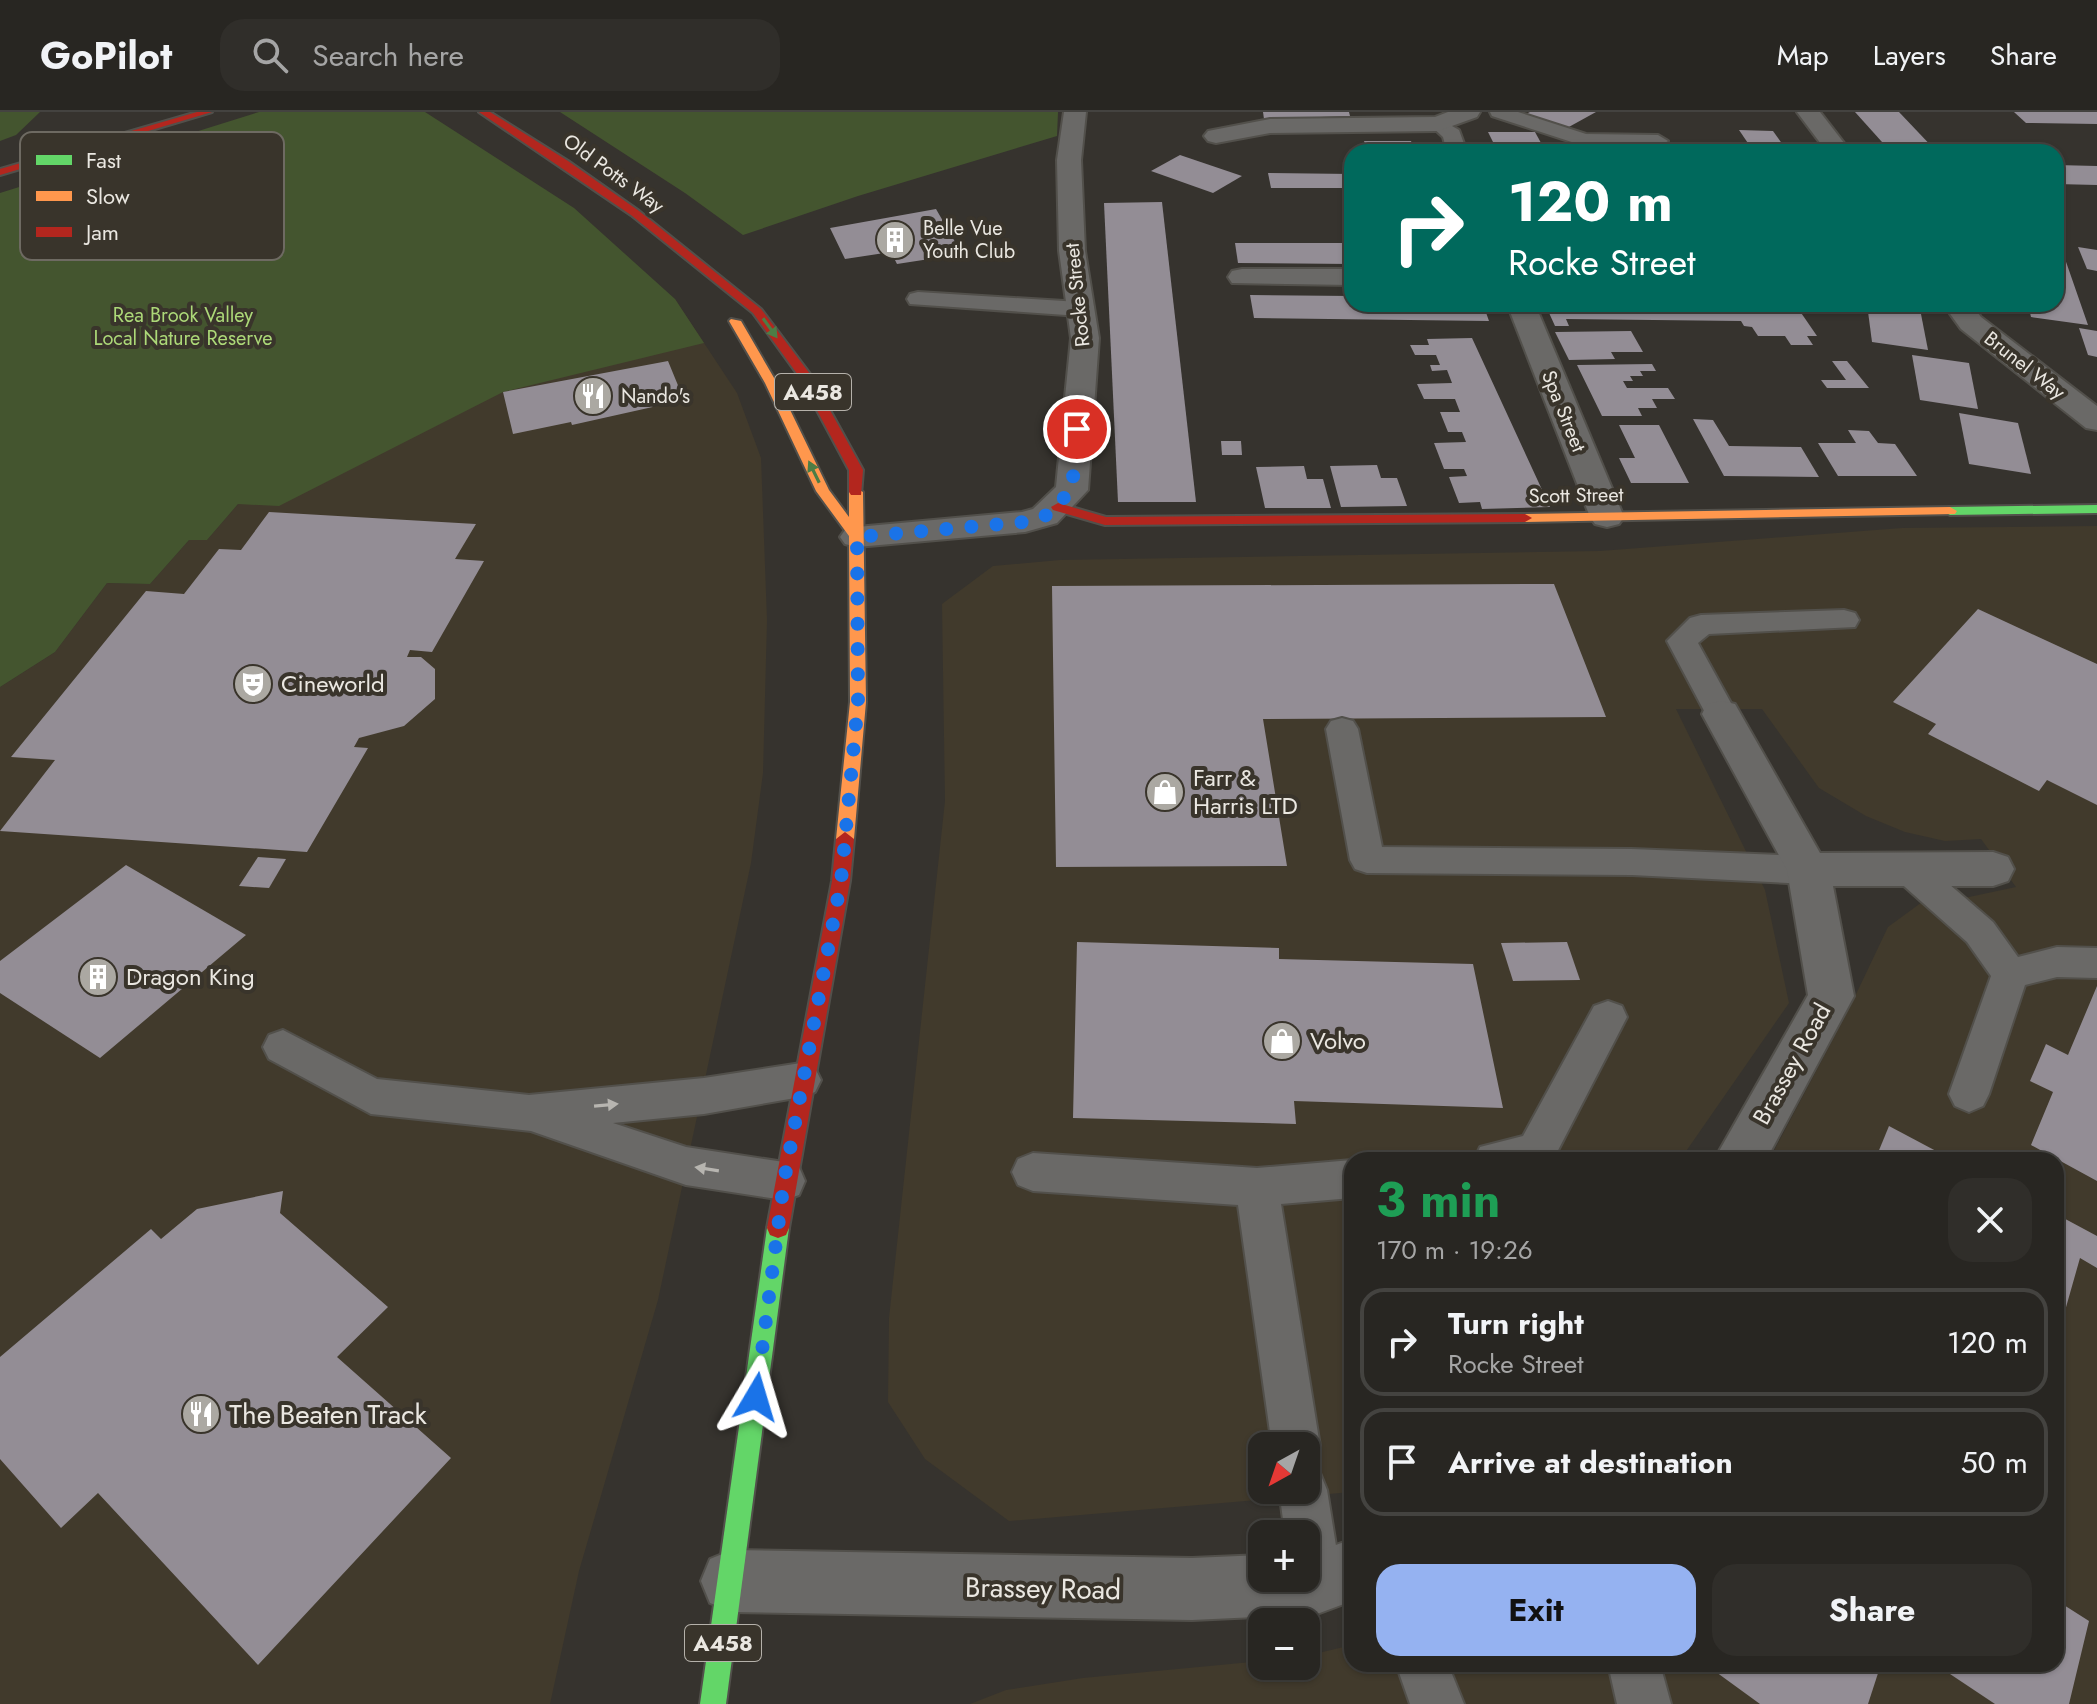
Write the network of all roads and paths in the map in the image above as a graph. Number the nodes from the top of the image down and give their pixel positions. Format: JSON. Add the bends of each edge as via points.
{"nodes":[{"id":1,"x":207,"y":112,"type":"edge"},
{"id":2,"x":484,"y":112,"type":"edge"},
{"id":3,"x":1075,"y":112,"type":"edge"},
{"id":4,"x":1469,"y":112,"type":"edge"},
{"id":5,"x":1499,"y":112,"type":"edge"},
{"id":6,"x":1808,"y":112,"type":"edge"},
{"id":7,"x":1438,"y":124,"type":"junction"},
{"id":8,"x":84,"y":129,"type":"dead end"},
{"id":9,"x":79,"y":132,"type":"edge"},
{"id":10,"x":137,"y":132,"type":"edge"},
{"id":11,"x":1216,"y":136,"type":"dead end"},
{"id":12,"x":1658,"y":141,"type":"dead end"},
{"id":13,"x":1455,"y":144,"type":"edge"},
{"id":14,"x":1833,"y":144,"type":"edge"},
{"id":15,"x":20,"y":166,"type":"edge"},
{"id":16,"x":0,"y":172,"type":"edge"},
{"id":17,"x":714,"y":275,"type":"junction"},
{"id":18,"x":1242,"y":277,"type":"dead end"},
{"id":19,"x":1344,"y":277,"type":"edge"},
{"id":20,"x":918,"y":299,"type":"dead end"},
{"id":21,"x":1080,"y":309,"type":"junction"},
{"id":22,"x":1524,"y":312,"type":"edge"},
{"id":23,"x":1963,"y":312,"type":"edge"},
{"id":24,"x":2097,"y":421,"type":"edge"},
{"id":25,"x":1058,"y":507,"type":"junction"},
{"id":26,"x":2097,"y":509,"type":"edge"},
{"id":27,"x":1607,"y":517,"type":"junction"},
{"id":28,"x":857,"y":537,"type":"junction"},
{"id":29,"x":1844,"y":620,"type":"dead end"},
{"id":30,"x":1721,"y":714,"type":"joint"},
{"id":31,"x":1342,"y":729,"type":"dead end"},
{"id":32,"x":1908,"y":869,"type":"junction"},
{"id":33,"x":1993,"y":869,"type":"dead end"},
{"id":34,"x":1808,"y":870,"type":"junction"},
{"id":35,"x":2097,"y":963,"type":"edge"},
{"id":36,"x":2010,"y":974,"type":"junction"},
{"id":37,"x":1608,"y":1017,"type":"dead end"},
{"id":38,"x":283,"y":1047,"type":"dead end"},
{"id":39,"x":801,"y":1080,"type":"junction"},
{"id":40,"x":1969,"y":1094,"type":"dead end"},
{"id":41,"x":529,"y":1113,"type":"junction"},
{"id":42,"x":1536,"y":1152,"type":"edge"},
{"id":43,"x":1743,"y":1152,"type":"edge"},
{"id":44,"x":1033,"y":1172,"type":"dead end"},
{"id":45,"x":1344,"y":1180,"type":"edge"},
{"id":46,"x":784,"y":1181,"type":"junction"},
{"id":47,"x":1257,"y":1187,"type":"junction"},
{"id":48,"x":1294,"y":1432,"type":"edge"},
{"id":49,"x":1308,"y":1504,"type":"edge"},
{"id":50,"x":1334,"y":1577,"type":"edge"},
{"id":51,"x":732,"y":1581,"type":"junction"},
{"id":52,"x":1425,"y":1672,"type":"edge"},
{"id":53,"x":1636,"y":1672,"type":"edge"},
{"id":54,"x":713,"y":1704,"type":"edge"},
{"id":55,"x":1437,"y":1704,"type":"edge"},
{"id":56,"x":1644,"y":1704,"type":"edge"}],
"edges":[{"from":1,"to":10,"type":"main road"},
{"from":2,"to":17,"type":"main road","name":"Old Potts Way","number":"A458","via":[[576,171]]},
{"from":3,"to":21,"type":"street","name":"Rocke Street","via":[[1069,160]]},
{"from":4,"to":7,"type":"street"},
{"from":5,"to":12,"type":"lane","via":[[1584,140]]},
{"from":6,"to":14,"type":"street"},
{"from":7,"to":11,"type":"street","via":[[1312,136],[1270,126]]},
{"from":7,"to":13,"type":"lane","via":[[1452,134]]},
{"from":8,"to":9,"type":"main road"},
{"from":15,"to":16,"type":"main road"},
{"from":28,"to":17,"type":"main road","name":"Old Potts Way","number":"A458","one_way":true,"via":[[823,491]]},
{"from":17,"to":28,"type":"main road","name":"Old Potts Way","number":"A458","one_way":true,"via":[[757,311],[804,374],[856,470]]},
{"from":18,"to":19,"type":"street"},
{"from":20,"to":21,"type":"lane"},
{"from":21,"to":25,"type":"street","name":"Rocke Street","via":[[1085,338],[1072,490]]},
{"from":22,"to":27,"type":"street","name":"Spa Street"},
{"from":23,"to":24,"type":"street","name":"Brunel Way"},
{"from":25,"to":27,"type":"main road","name":"Scott Street","via":[[1105,521]]},
{"from":25,"to":28,"type":"street","via":[[1025,522]]},
{"from":26,"to":27,"type":"main road","name":"Scott Street"},
{"from":28,"to":39,"type":"main road","name":"Old Potts Way","number":"A458","via":[[858,702],[841,881]]},
{"from":29,"to":30,"type":"lane","via":[[1701,625],[1682,641]]},
{"from":30,"to":34,"type":"street","name":"Brassey Road"},
{"from":31,"to":34,"type":"lane","via":[[1367,860],[1632,862]]},
{"from":32,"to":33,"type":"street"},
{"from":32,"to":34,"type":"street"},
{"from":32,"to":36,"type":"lane","via":[[1980,932]]},
{"from":34,"to":43,"type":"street","name":"Brassey Road","via":[[1831,996]]},
{"from":35,"to":36,"type":"lane","via":[[2057,962]]},
{"from":36,"to":40,"type":"lane"},
{"from":37,"to":42,"type":"lane"},
{"from":38,"to":41,"type":"lane","via":[[371,1096]]},
{"from":41,"to":39,"type":"lane","one_way":true,"via":[[704,1096]]},
{"from":39,"to":46,"type":"main road","name":"Old Potts Way","number":"A458"},
{"from":46,"to":41,"type":"lane","one_way":true,"via":[[686,1166]]},
{"from":44,"to":47,"type":"lane"},
{"from":45,"to":47,"type":"lane"},
{"from":46,"to":51,"type":"main road","name":"Old Potts Way","number":"A458"},
{"from":47,"to":48,"type":"lane"},
{"from":49,"to":50,"type":"lane"},
{"from":50,"to":51,"type":"street","name":"Brassey Road","via":[[1192,1589]]},
{"from":51,"to":54,"type":"main road","name":"Old Potts Way","number":"A458"},
{"from":52,"to":55,"type":"lane"},
{"from":53,"to":56,"type":"lane"}]}
